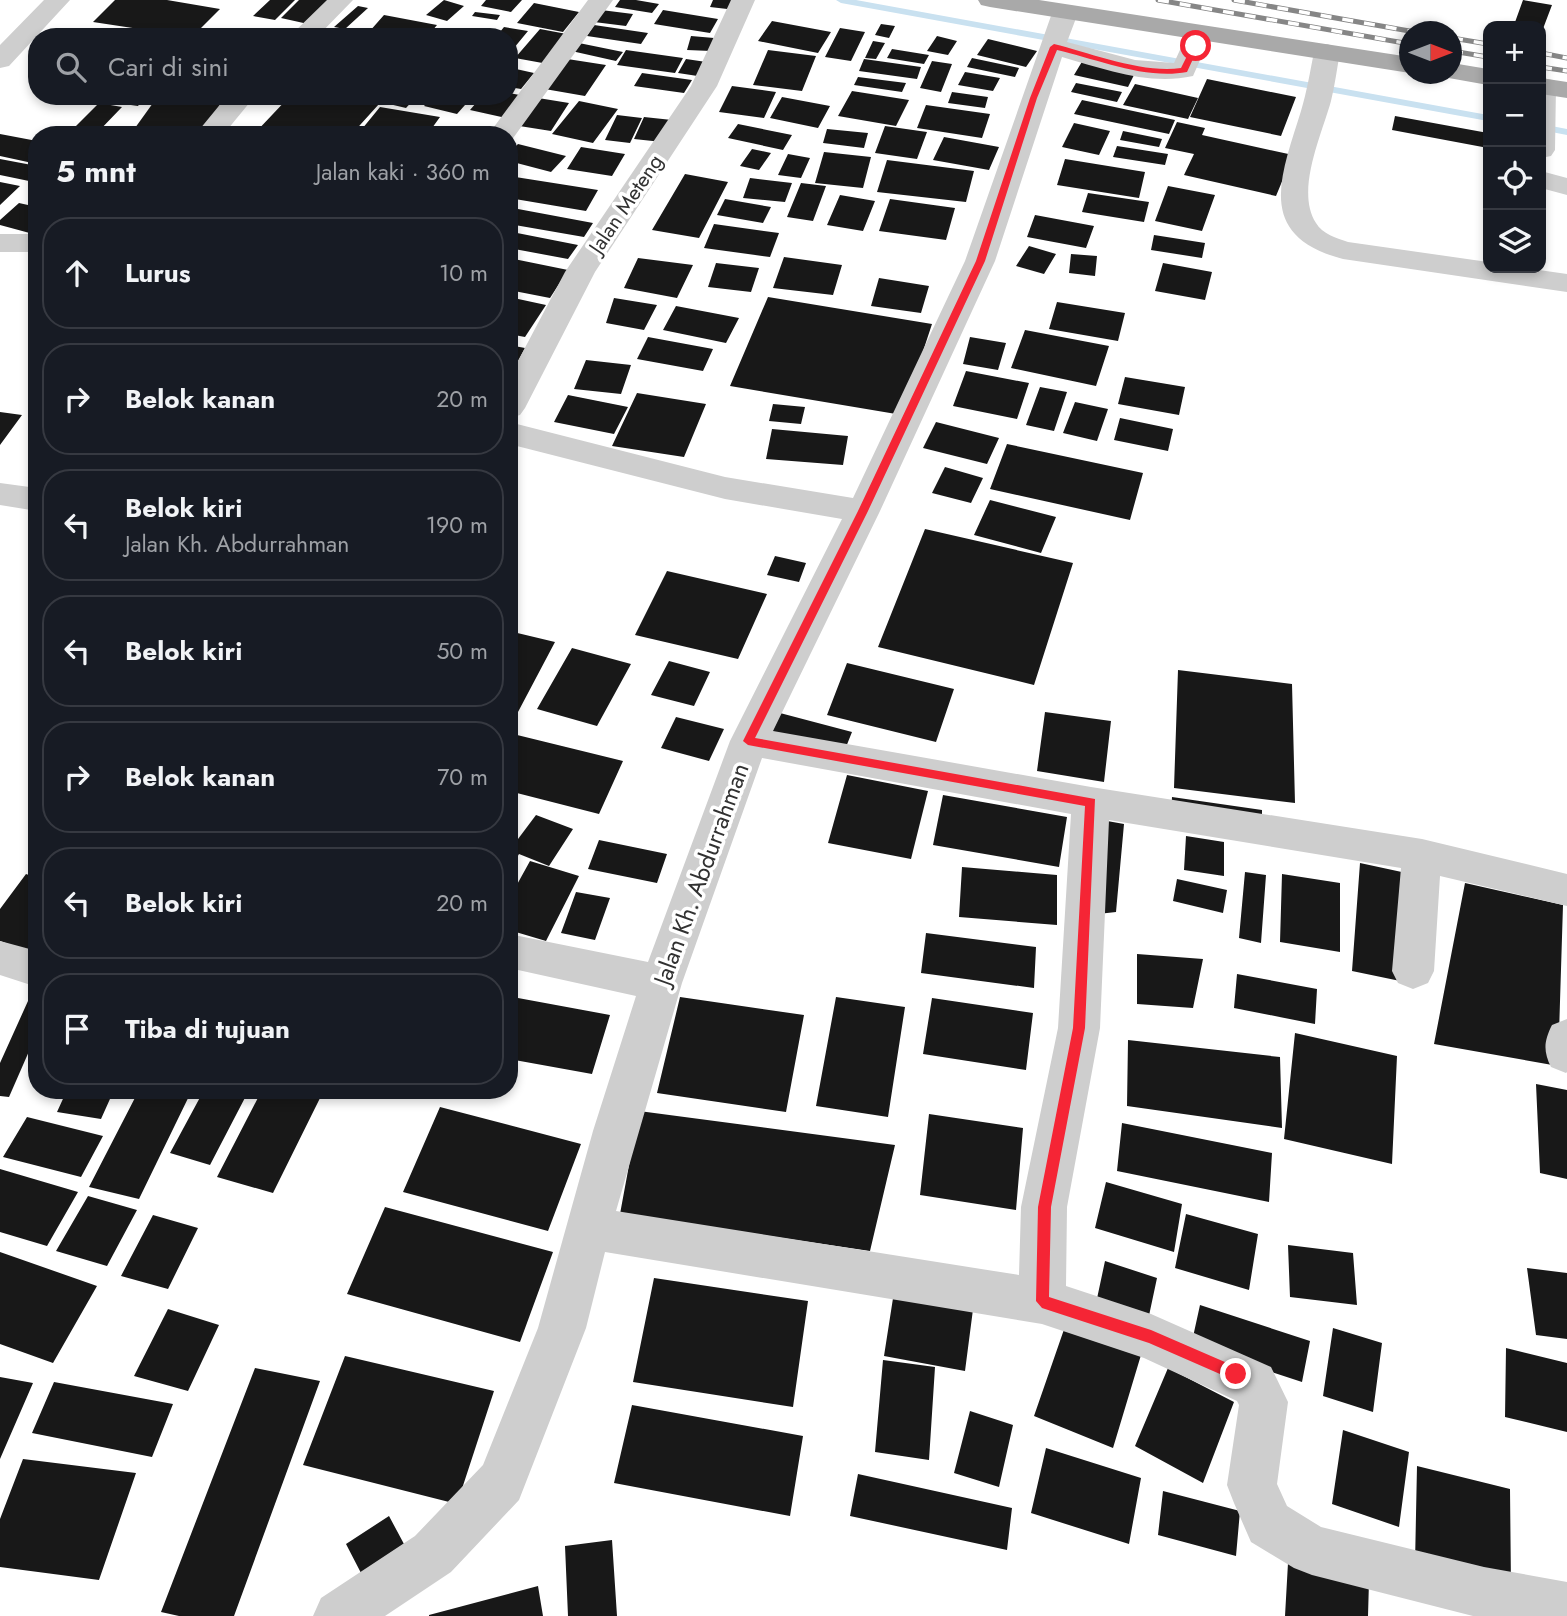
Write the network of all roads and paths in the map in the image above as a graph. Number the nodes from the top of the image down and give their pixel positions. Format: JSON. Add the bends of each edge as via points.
{"nodes":[{"id":1,"x":58,"y":0,"type":"edge"},
{"id":2,"x":341,"y":0,"type":"edge"},
{"id":3,"x":601,"y":0,"type":"edge"},
{"id":4,"x":743,"y":0,"type":"edge"},
{"id":5,"x":990,"y":0,"type":"edge"},
{"id":6,"x":1023,"y":3,"type":"edge"},
{"id":7,"x":31,"y":28,"type":"edge"},
{"id":8,"x":311,"y":28,"type":"edge"},
{"id":9,"x":28,"y":31,"type":"edge"},
{"id":10,"x":1059,"y":33,"type":"junction"},
{"id":11,"x":1197,"y":40,"type":"junction"},
{"id":12,"x":0,"y":60,"type":"edge"},
{"id":13,"x":1326,"y":60,"type":"junction"},
{"id":14,"x":1399,"y":64,"type":"edge"},
{"id":15,"x":1462,"y":73,"type":"edge"},
{"id":16,"x":1483,"y":76,"type":"edge"},
{"id":17,"x":1549,"y":91,"type":"edge"},
{"id":18,"x":234,"y":105,"type":"edge"},
{"id":19,"x":1546,"y":115,"type":"edge"},
{"id":20,"x":216,"y":126,"type":"edge"},
{"id":21,"x":508,"y":126,"type":"edge"},
{"id":22,"x":1546,"y":180,"type":"edge"},
{"id":23,"x":1567,"y":187,"type":"edge"},
{"id":24,"x":0,"y":243,"type":"edge"},
{"id":25,"x":28,"y":243,"type":"edge"},
{"id":26,"x":1567,"y":283,"type":"edge"},
{"id":27,"x":518,"y":391,"type":"edge"},
{"id":28,"x":518,"y":435,"type":"edge"},
{"id":29,"x":863,"y":511,"type":"junction"},
{"id":30,"x":748,"y":741,"type":"junction"},
{"id":31,"x":1091,"y":802,"type":"junction"},
{"id":32,"x":1422,"y":855,"type":"junction"},
{"id":33,"x":1567,"y":890,"type":"edge"},
{"id":34,"x":518,"y":953,"type":"edge"},
{"id":35,"x":0,"y":958,"type":"edge"},
{"id":36,"x":28,"y":966,"type":"edge"},
{"id":37,"x":1413,"y":971,"type":"dead end"},
{"id":38,"x":661,"y":983,"type":"junction"},
{"id":39,"x":589,"y":1228,"type":"junction"},
{"id":40,"x":1042,"y":1301,"type":"junction"},
{"id":41,"x":1567,"y":1608,"type":"edge"},
{"id":42,"x":339,"y":1616,"type":"edge"}],
"edges":[{"from":1,"to":7,"type":"street"},
{"from":2,"to":8,"type":"street"},
{"from":3,"to":21,"type":"street"},
{"from":4,"to":27,"type":"street","name":"Jalan Meteng","via":[[704,86],[580,272]]},
{"from":5,"to":6,"type":"main road"},
{"from":6,"to":10,"type":"main road"},
{"from":9,"to":12,"type":"street"},
{"from":10,"to":11,"type":"main road"},
{"from":10,"to":11,"type":"street","via":[[1146,69],[1184,70]]},
{"from":10,"to":29,"type":"street","name":"Jalan Kh. Abdurrahman","via":[[980,261]]},
{"from":11,"to":13,"type":"main road"},
{"from":13,"to":14,"type":"main road"},
{"from":13,"to":26,"type":"street","via":[[1298,164],[1296,212],[1315,239],[1343,250]]},
{"from":15,"to":16,"type":"main road"},
{"from":17,"to":19,"type":"street"},
{"from":18,"to":20,"type":"street"},
{"from":22,"to":23,"type":"street"},
{"from":24,"to":25,"type":"street"},
{"from":28,"to":29,"type":"street","via":[[725,488]]},
{"from":29,"to":30,"type":"street","name":"Jalan Kh. Abdurrahman"},
{"from":30,"to":31,"type":"street"},
{"from":30,"to":38,"type":"street","name":"Jalan Kh. Abdurrahman"},
{"from":31,"to":32,"type":"street"},
{"from":31,"to":40,"type":"street","via":[[1079,1028],[1044,1207]]},
{"from":32,"to":33,"type":"street"},
{"from":32,"to":37,"type":"street"},
{"from":34,"to":38,"type":"street"},
{"from":35,"to":36,"type":"street"},
{"from":38,"to":39,"type":"street","name":"Jalan Kh. Abdurrahman"},
{"from":39,"to":40,"type":"street"},
{"from":39,"to":42,"type":"street","name":"Jalan Kh. Abdurrahman","via":[[562,1328],[501,1482],[433,1555]]},
{"from":40,"to":41,"type":"street","via":[[1151,1337],[1254,1384],[1264,1402],[1252,1485],[1269,1524],[1312,1550],[1484,1593]]}]}
